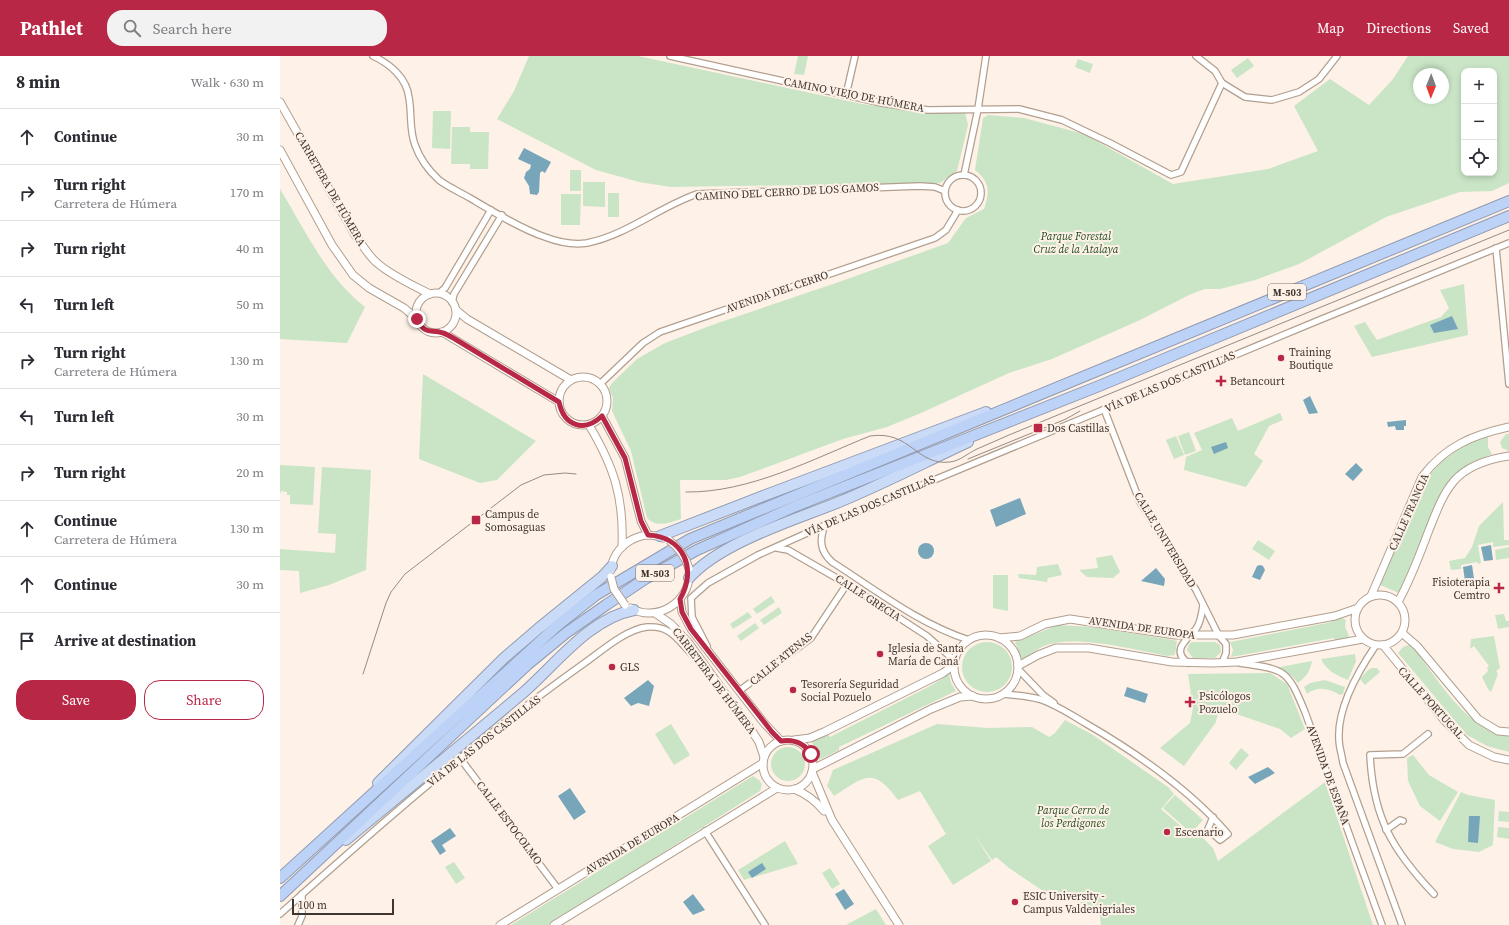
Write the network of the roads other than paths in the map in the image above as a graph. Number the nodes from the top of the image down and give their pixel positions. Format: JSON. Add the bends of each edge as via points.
{"nodes":[{"id":1,"x":373,"y":56,"type":"edge"},
{"id":2,"x":670,"y":56,"type":"edge"},
{"id":3,"x":855,"y":56,"type":"edge"},
{"id":4,"x":986,"y":56,"type":"edge"},
{"id":5,"x":1196,"y":56,"type":"edge"},
{"id":6,"x":1337,"y":56,"type":"edge"},
{"id":7,"x":1222,"y":83,"type":"junction"},
{"id":8,"x":846,"y":95,"type":"junction"},
{"id":9,"x":280,"y":102,"type":"edge"},
{"id":10,"x":978,"y":109,"type":"junction"},
{"id":11,"x":280,"y":150,"type":"edge"},
{"id":12,"x":964,"y":175,"type":"junction"},
{"id":13,"x":945,"y":191,"type":"junction"},
{"id":14,"x":1509,"y":200,"type":"edge"},
{"id":15,"x":491,"y":210,"type":"junction"},
{"id":16,"x":958,"y":210,"type":"junction"},
{"id":17,"x":502,"y":216,"type":"junction"},
{"id":18,"x":1509,"y":217,"type":"edge"},
{"id":19,"x":1509,"y":243,"type":"edge"},
{"id":20,"x":1496,"y":248,"type":"junction"},
{"id":21,"x":439,"y":293,"type":"junction"},
{"id":22,"x":430,"y":294,"type":"junction"},
{"id":23,"x":452,"y":302,"type":"junction"},
{"id":24,"x":456,"y":310,"type":"junction"},
{"id":25,"x":417,"y":319,"type":"junction"},
{"id":26,"x":442,"y":332,"type":"junction"},
{"id":27,"x":1089,"y":373,"type":"junction"},
{"id":28,"x":571,"y":380,"type":"junction"},
{"id":29,"x":600,"y":384,"type":"junction"},
{"id":30,"x":1509,"y":384,"type":"edge"},
{"id":31,"x":1099,"y":386,"type":"junction"},
{"id":32,"x":559,"y":402,"type":"junction"},
{"id":33,"x":1104,"y":409,"type":"junction"},
{"id":34,"x":602,"y":416,"type":"junction"},
{"id":35,"x":589,"y":425,"type":"junction"},
{"id":36,"x":1509,"y":427,"type":"edge"},
{"id":37,"x":1509,"y":456,"type":"edge"},
{"id":38,"x":825,"y":525,"type":"junction"},
{"id":39,"x":648,"y":535,"type":"junction"},
{"id":40,"x":665,"y":538,"type":"junction"},
{"id":41,"x":622,"y":547,"type":"junction"},
{"id":42,"x":774,"y":548,"type":"junction"},
{"id":43,"x":612,"y":566,"type":"junction"},
{"id":44,"x":689,"y":573,"type":"junction"},
{"id":45,"x":847,"y":584,"type":"junction"},
{"id":46,"x":1371,"y":596,"type":"junction"},
{"id":47,"x":680,"y":599,"type":"junction"},
{"id":48,"x":1398,"y":602,"type":"junction"},
{"id":49,"x":1203,"y":603,"type":"junction"},
{"id":50,"x":630,"y":607,"type":"junction"},
{"id":51,"x":1358,"y":608,"type":"junction"},
{"id":52,"x":655,"y":613,"type":"junction"},
{"id":53,"x":1402,"y":633,"type":"junction"},
{"id":54,"x":1189,"y":636,"type":"junction"},
{"id":55,"x":1219,"y":636,"type":"junction"},
{"id":56,"x":998,"y":638,"type":"junction"},
{"id":57,"x":1363,"y":638,"type":"junction"},
{"id":58,"x":969,"y":640,"type":"junction"},
{"id":59,"x":1379,"y":645,"type":"junction"},
{"id":60,"x":709,"y":650,"type":"junction"},
{"id":61,"x":702,"y":662,"type":"junction"},
{"id":62,"x":1237,"y":662,"type":"junction"},
{"id":63,"x":955,"y":663,"type":"junction"},
{"id":64,"x":1189,"y":663,"type":"junction"},
{"id":65,"x":1222,"y":663,"type":"junction"},
{"id":66,"x":1018,"y":667,"type":"junction"},
{"id":67,"x":739,"y":691,"type":"junction"},
{"id":68,"x":1003,"y":694,"type":"junction"},
{"id":69,"x":973,"y":696,"type":"junction"},
{"id":70,"x":1064,"y":711,"type":"junction"},
{"id":71,"x":1509,"y":732,"type":"edge"},
{"id":72,"x":1428,"y":734,"type":"dead end"},
{"id":73,"x":794,"y":740,"type":"junction"},
{"id":74,"x":781,"y":741,"type":"junction"},
{"id":75,"x":460,"y":758,"type":"junction"},
{"id":76,"x":764,"y":760,"type":"junction"},
{"id":77,"x":1509,"y":760,"type":"edge"},
{"id":78,"x":813,"y":770,"type":"junction"},
{"id":79,"x":777,"y":788,"type":"junction"},
{"id":80,"x":794,"y":790,"type":"junction"},
{"id":81,"x":1213,"y":818,"type":"dead end"},
{"id":82,"x":832,"y":820,"type":"junction"},
{"id":83,"x":1402,"y":821,"type":"dead end"},
{"id":84,"x":1386,"y":830,"type":"junction"},
{"id":85,"x":705,"y":831,"type":"junction"},
{"id":86,"x":300,"y":860,"type":"junction"},
{"id":87,"x":280,"y":878,"type":"edge"},
{"id":88,"x":291,"y":886,"type":"junction"},
{"id":89,"x":558,"y":889,"type":"junction"},
{"id":90,"x":302,"y":894,"type":"junction"},
{"id":91,"x":1434,"y":894,"type":"dead end"},
{"id":92,"x":280,"y":896,"type":"edge"},
{"id":93,"x":280,"y":914,"type":"edge"},
{"id":94,"x":556,"y":924,"type":"edge"},
{"id":95,"x":298,"y":925,"type":"edge"},
{"id":96,"x":500,"y":925,"type":"edge"},
{"id":97,"x":765,"y":925,"type":"edge"},
{"id":98,"x":899,"y":925,"type":"edge"},
{"id":99,"x":1382,"y":925,"type":"edge"},
{"id":100,"x":1402,"y":925,"type":"edge"}],
"edges":[{"from":1,"to":15,"type":"street","name":"CAMINO DEL CERRO DE LOS GAMOS","via":[[394,69],[406,87],[411,131],[421,158],[429,170],[443,183]]},
{"from":2,"to":8,"type":"street","name":"CAMINO VIEJO DE HÚMERA"},
{"from":3,"to":8,"type":"street"},
{"from":4,"to":10,"type":"street"},
{"from":5,"to":7,"type":"street","via":[[1215,71]]},
{"from":6,"to":7,"type":"street","via":[[1319,79],[1299,92],[1272,100],[1245,97]]},
{"from":7,"to":10,"type":"street","name":"CAMINO VIEJO DE HÚMERA","via":[[1181,172],[1171,176],[1062,120],[1020,110]]},
{"from":8,"to":10,"type":"street","name":"CAMINO VIEJO DE HÚMERA","via":[[928,110]]},
{"from":9,"to":22,"type":"street","name":"CARRETERA DE HÚMERA","via":[[366,250],[377,263]]},
{"from":10,"to":12,"type":"street"},
{"from":11,"to":25,"type":"street","via":[[332,245],[353,275]]},
{"from":12,"to":13,"type":"street","via":[[950,180]]},
{"from":12,"to":16,"type":"street","via":[[978,184],[980,199],[973,208]]},
{"from":13,"to":16,"type":"street","via":[[949,205]]},
{"from":13,"to":17,"type":"street","name":"CAMINO DEL CERRO DE LOS GAMOS","via":[[920,186],[697,194],[680,200],[611,236],[580,244],[544,237]]},
{"from":14,"to":27,"type":"highway","number":"M-503"},
{"from":15,"to":17,"type":"street","name":"CAMINO DEL CERRO DE LOS GAMOS"},
{"from":15,"to":21,"type":"street","via":[[445,288]]},
{"from":16,"to":29,"type":"street","name":"AVENIDA DEL CERRO","via":[[946,230],[935,238],[660,332],[642,343]]},
{"from":17,"to":23,"type":"street","via":[[454,294]]},
{"from":18,"to":31,"type":"highway","number":"M-503"},
{"from":19,"to":20,"type":"street","name":"VÍA DE LAS DOS CASTILLAS"},
{"from":20,"to":30,"type":"street"},
{"from":20,"to":33,"type":"street","name":"VÍA DE LAS DOS CASTILLAS"},
{"from":21,"to":22,"type":"street"},
{"from":21,"to":23,"type":"street"},
{"from":22,"to":25,"type":"street","via":[[420,301],[416,310]]},
{"from":23,"to":24,"type":"street"},
{"from":24,"to":26,"type":"street","via":[[455,319],[448,329]]},
{"from":24,"to":28,"type":"street"},
{"from":25,"to":26,"type":"street","via":[[425,330],[432,333]]},
{"from":26,"to":32,"type":"street"},
{"from":27,"to":40,"type":"highway","number":"M-503","via":[[771,492]]},
{"from":27,"to":86,"type":"highway","number":"M-503","via":[[690,539],[616,582],[558,625]]},
{"from":28,"to":29,"type":"street","via":[[591,378]]},
{"from":28,"to":32,"type":"street","via":[[560,393]]},
{"from":29,"to":34,"type":"street","via":[[607,396],[606,410]]},
{"from":31,"to":44,"type":"highway","number":"M-503","via":[[841,501],[761,533],[713,556]]},
{"from":31,"to":88,"type":"highway","number":"M-503","via":[[796,506],[697,550],[645,579],[566,633],[527,665]]},
{"from":32,"to":35,"type":"street","via":[[566,419],[577,425]]},
{"from":33,"to":38,"type":"street","name":"VÍA DE LAS DOS CASTILLAS"},
{"from":33,"to":49,"type":"street","name":"CALLE UNIVERSIDAD","via":[[1140,502]]},
{"from":34,"to":35,"type":"street"},
{"from":34,"to":39,"type":"street","via":[[625,458],[641,521]]},
{"from":35,"to":41,"type":"street","via":[[611,466],[621,502]]},
{"from":36,"to":46,"type":"street","name":"CALLE FRANCIA","via":[[1472,436],[1450,450],[1426,472]]},
{"from":37,"to":48,"type":"street","via":[[1490,460],[1469,469],[1455,480],[1439,504],[1408,586]]},
{"from":38,"to":42,"type":"street","name":"VÍA DE LAS DOS CASTILLAS"},
{"from":38,"to":58,"type":"street","name":"CALLE GRECIA","via":[[821,546],[824,554],[832,562],[911,613],[951,634]]},
{"from":39,"to":40,"type":"street"},
{"from":39,"to":41,"type":"street","via":[[630,540]]},
{"from":40,"to":44,"type":"street","bridge":true,"via":[[680,548]]},
{"from":41,"to":43,"type":"street","via":[[614,556]]},
{"from":42,"to":45,"type":"street","name":"CALLE GRECIA","via":[[788,550]]},
{"from":42,"to":60,"type":"street","name":"VÍA DE LAS DOS CASTILLAS","via":[[708,583],[691,598],[692,617]]},
{"from":43,"to":50,"type":"street","bridge":true,"via":[[614,589]]},
{"from":43,"to":86,"type":"highway","number":"M-503","via":[[504,658]]},
{"from":44,"to":47,"type":"street","via":[[686,588]]},
{"from":45,"to":63,"type":"street","name":"CALLE GRECIA","via":[[926,636]]},
{"from":45,"to":67,"type":"street","name":"CALLE ATENAS","via":[[811,638]]},
{"from":46,"to":48,"type":"street","via":[[1385,596]]},
{"from":46,"to":51,"type":"street"},
{"from":47,"to":52,"type":"street","via":[[665,610]]},
{"from":47,"to":60,"type":"street","name":"CARRETERA DE HÚMERA","via":[[682,612],[691,629]]},
{"from":48,"to":53,"type":"street","via":[[1405,620]]},
{"from":49,"to":54,"type":"street","via":[[1196,629]]},
{"from":49,"to":55,"type":"street","name":"CALLE UNIVERSIDAD"},
{"from":50,"to":52,"type":"street","via":[[645,613]]},
{"from":50,"to":88,"type":"highway","number":"M-503","via":[[584,636],[525,692]]},
{"from":51,"to":55,"type":"street","name":"AVENIDA DE EUROPA","via":[[1336,616]]},
{"from":51,"to":57,"type":"street","via":[[1355,621],[1358,634]]},
{"from":52,"to":61,"type":"street","name":"CARRETERA DE HÚMERA","via":[[671,624]]},
{"from":53,"to":59,"type":"street","via":[[1394,641]]},
{"from":53,"to":71,"type":"street","via":[[1417,646],[1478,719],[1498,731]]},
{"from":54,"to":55,"type":"street","name":"AVENIDA DE EUROPA"},
{"from":54,"to":56,"type":"street","name":"AVENIDA DE EUROPA","via":[[1070,619],[1045,624],[1020,636]]},
{"from":54,"to":64,"type":"street","via":[[1182,643],[1181,651]]},
{"from":55,"to":65,"type":"street","name":"CALLE UNIVERSIDAD","via":[[1226,644],[1227,650]]},
{"from":56,"to":58,"type":"street","via":[[984,636]]},
{"from":56,"to":66,"type":"street","via":[[1012,649]]},
{"from":57,"to":59,"type":"street"},
{"from":57,"to":62,"type":"street"},
{"from":58,"to":63,"type":"street","via":[[958,653]]},
{"from":59,"to":77,"type":"street","name":"CALLE PORTUGAL","via":[[1444,720],[1470,745],[1494,757]]},
{"from":59,"to":100,"type":"street","name":"AVENIDA DE ESPAÑA","via":[[1359,672],[1342,712],[1339,738],[1343,763]]},
{"from":60,"to":67,"type":"street","name":"CARRETERA DE HÚMERA"},
{"from":61,"to":75,"type":"street","name":"VÍA DE LAS DOS CASTILLAS","via":[[690,654],[671,631],[659,627],[639,629],[622,637],[566,676]]},
{"from":61,"to":76,"type":"street","name":"CARRETERA DE HÚMERA","via":[[759,742]]},
{"from":62,"to":65,"type":"street"},
{"from":62,"to":99,"type":"street","name":"AVENIDA DE ESPAÑA","via":[[1276,669],[1292,682]]},
{"from":63,"to":69,"type":"street","via":[[955,673],[961,687]]},
{"from":63,"to":73,"type":"street","via":[[943,673],[823,732],[810,738]]},
{"from":64,"to":65,"type":"street"},
{"from":64,"to":66,"type":"street","via":[[1076,647],[1056,648]]},
{"from":66,"to":68,"type":"street","via":[[1014,683]]},
{"from":66,"to":70,"type":"street","via":[[1043,695]]},
{"from":67,"to":74,"type":"street","name":"CARRETERA DE HÚMERA"},
{"from":68,"to":69,"type":"street","via":[[988,699]]},
{"from":68,"to":70,"type":"street","via":[[1039,699]]},
{"from":69,"to":78,"type":"street","via":[[960,697],[931,709]]},
{"from":70,"to":81,"type":"street","via":[[1178,784]]},
{"from":72,"to":84,"type":"street","via":[[1424,740],[1403,754],[1370,755],[1376,804]]},
{"from":73,"to":74,"type":"street"},
{"from":73,"to":78,"type":"street","via":[[807,748],[811,754]]},
{"from":74,"to":76,"type":"street","via":[[771,747]]},
{"from":75,"to":89,"type":"street","name":"CALLE ESTOCOLMO"},
{"from":75,"to":90,"type":"street","name":"VÍA DE LAS DOS CASTILLAS"},
{"from":76,"to":79,"type":"street","via":[[766,777]]},
{"from":76,"to":89,"type":"street","name":"AVENIDA DE EUROPA"},
{"from":78,"to":80,"type":"street","via":[[802,786]]},
{"from":78,"to":82,"type":"street"},
{"from":79,"to":80,"type":"street"},
{"from":79,"to":85,"type":"street"},
{"from":80,"to":82,"type":"street","via":[[816,801]]},
{"from":82,"to":98,"type":"street"},
{"from":83,"to":84,"type":"street"},
{"from":84,"to":91,"type":"street","via":[[1410,869]]},
{"from":85,"to":94,"type":"street"},
{"from":85,"to":97,"type":"street"},
{"from":86,"to":87,"type":"highway","number":"M-503"},
{"from":88,"to":92,"type":"highway","number":"M-503"},
{"from":89,"to":96,"type":"street","name":"AVENIDA DE EUROPA"},
{"from":90,"to":93,"type":"street","name":"VÍA DE LAS DOS CASTILLAS"},
{"from":90,"to":95,"type":"street","via":[[302,916]]}]}
